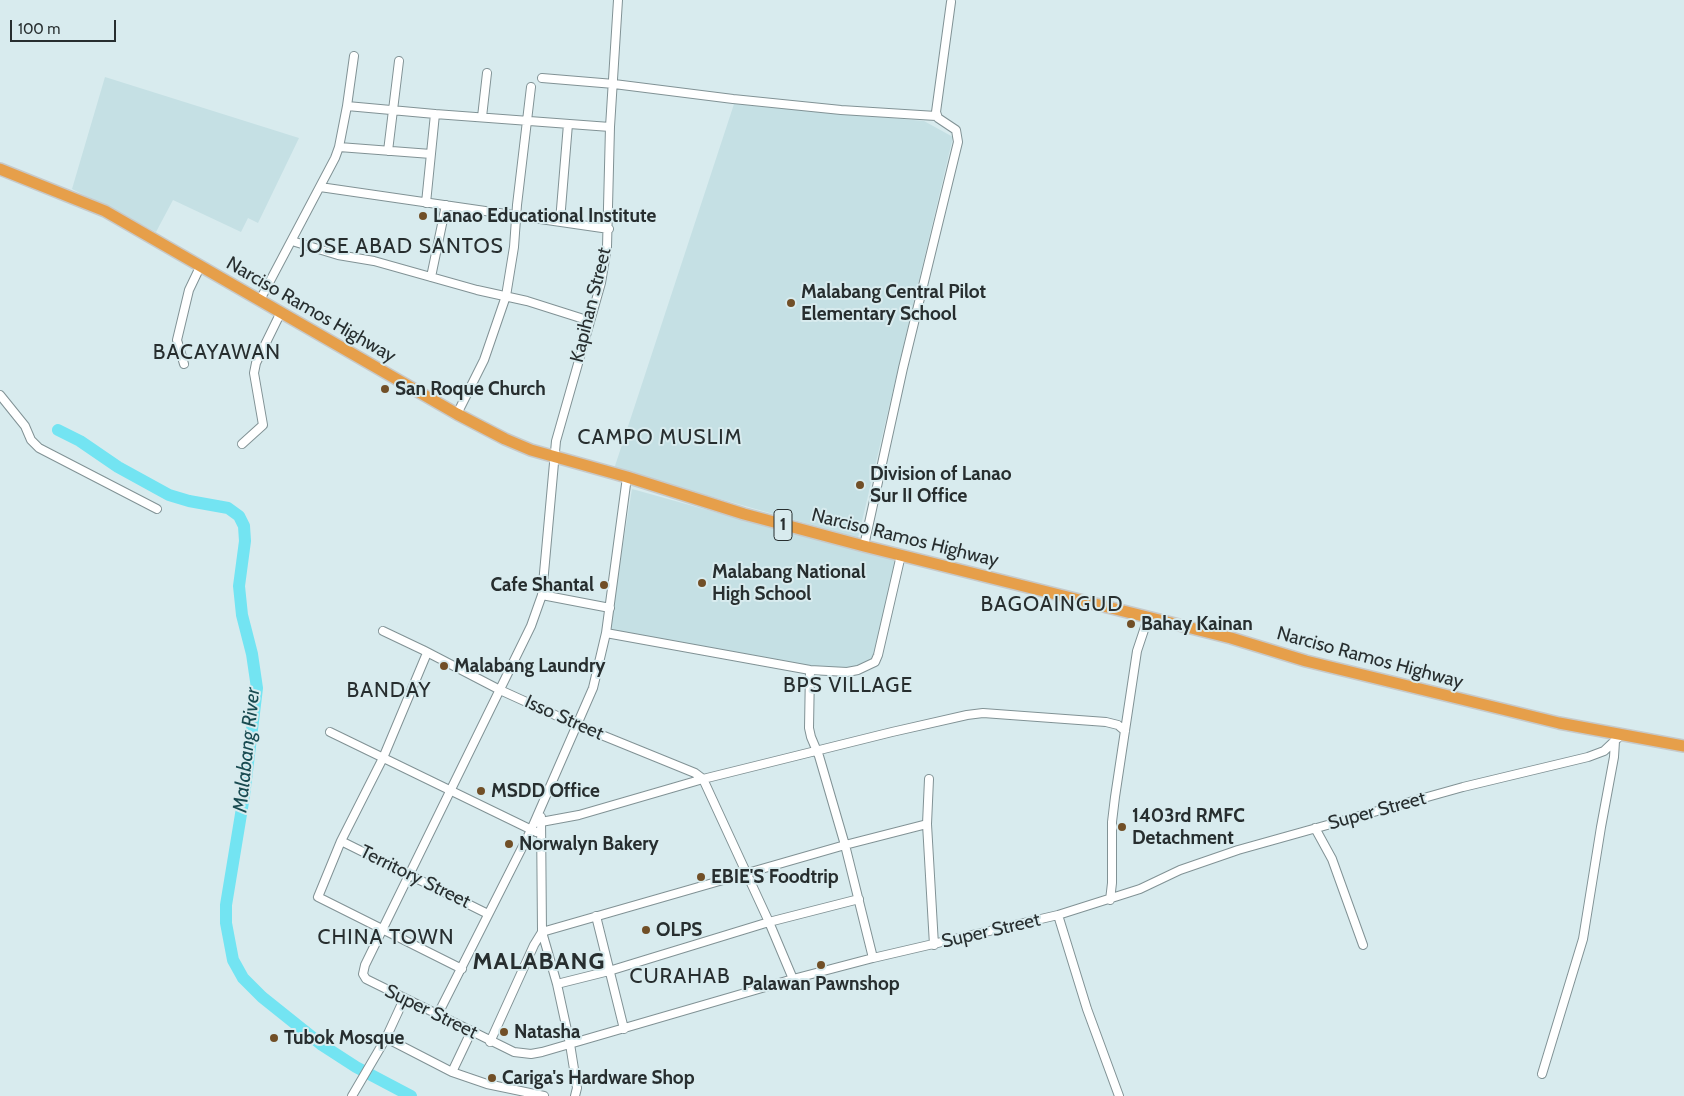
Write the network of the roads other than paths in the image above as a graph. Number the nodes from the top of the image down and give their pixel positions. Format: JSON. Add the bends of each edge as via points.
{"nodes":[{"id":1,"x":618,"y":0,"type":"edge"},
{"id":2,"x":951,"y":2,"type":"dead end"},
{"id":3,"x":354,"y":56,"type":"dead end"},
{"id":4,"x":399,"y":60,"type":"dead end"},
{"id":5,"x":487,"y":73,"type":"dead end"},
{"id":6,"x":542,"y":78,"type":"dead end"},
{"id":7,"x":614,"y":84,"type":"junction"},
{"id":8,"x":531,"y":87,"type":"dead end"},
{"id":9,"x":347,"y":106,"type":"junction"},
{"id":10,"x":393,"y":110,"type":"junction"},
{"id":11,"x":435,"y":114,"type":"junction"},
{"id":12,"x":936,"y":116,"type":"junction"},
{"id":13,"x":482,"y":117,"type":"junction"},
{"id":14,"x":526,"y":120,"type":"junction"},
{"id":15,"x":568,"y":124,"type":"junction"},
{"id":16,"x":610,"y":127,"type":"junction"},
{"id":17,"x":339,"y":147,"type":"junction"},
{"id":18,"x":388,"y":151,"type":"junction"},
{"id":19,"x":431,"y":154,"type":"junction"},
{"id":20,"x":0,"y":169,"type":"edge"},
{"id":21,"x":320,"y":188,"type":"junction"},
{"id":22,"x":426,"y":202,"type":"junction"},
{"id":23,"x":446,"y":205,"type":"junction"},
{"id":24,"x":516,"y":216,"type":"junction"},
{"id":25,"x":560,"y":221,"type":"junction"},
{"id":26,"x":608,"y":229,"type":"junction"},
{"id":27,"x":292,"y":241,"type":"junction"},
{"id":28,"x":200,"y":267,"type":"junction"},
{"id":29,"x":431,"y":277,"type":"junction"},
{"id":30,"x":506,"y":296,"type":"junction"},
{"id":31,"x":260,"y":300,"type":"junction"},
{"id":32,"x":281,"y":312,"type":"junction"},
{"id":33,"x":590,"y":321,"type":"junction"},
{"id":34,"x":184,"y":364,"type":"dead end"},
{"id":35,"x":0,"y":395,"type":"edge"},
{"id":36,"x":457,"y":414,"type":"junction"},
{"id":37,"x":242,"y":444,"type":"dead end"},
{"id":38,"x":553,"y":457,"type":"junction"},
{"id":39,"x":627,"y":478,"type":"junction"},
{"id":40,"x":158,"y":509,"type":"dead end"},
{"id":41,"x":864,"y":546,"type":"junction"},
{"id":42,"x":901,"y":555,"type":"junction"},
{"id":43,"x":542,"y":595,"type":"junction"},
{"id":44,"x":610,"y":608,"type":"junction"},
{"id":45,"x":1148,"y":618,"type":"junction"},
{"id":46,"x":384,"y":631,"type":"dead end"},
{"id":47,"x":606,"y":633,"type":"junction"},
{"id":48,"x":427,"y":653,"type":"junction"},
{"id":49,"x":810,"y":670,"type":"junction"},
{"id":50,"x":500,"y":690,"type":"junction"},
{"id":51,"x":577,"y":725,"type":"junction"},
{"id":52,"x":1125,"y":730,"type":"junction"},
{"id":53,"x":330,"y":732,"type":"dead end"},
{"id":54,"x":1619,"y":738,"type":"junction"},
{"id":55,"x":1684,"y":746,"type":"edge"},
{"id":56,"x":817,"y":750,"type":"junction"},
{"id":57,"x":383,"y":758,"type":"junction"},
{"id":58,"x":703,"y":779,"type":"junction"},
{"id":59,"x":929,"y":779,"type":"dead end"},
{"id":60,"x":451,"y":792,"type":"junction"},
{"id":61,"x":541,"y":808,"type":"junction"},
{"id":62,"x":541,"y":822,"type":"junction"},
{"id":63,"x":927,"y":824,"type":"junction"},
{"id":64,"x":1315,"y":828,"type":"junction"},
{"id":65,"x":531,"y":830,"type":"junction"},
{"id":66,"x":540,"y":834,"type":"junction"},
{"id":67,"x":341,"y":841,"type":"junction"},
{"id":68,"x":845,"y":845,"type":"junction"},
{"id":69,"x":746,"y":874,"type":"junction"},
{"id":70,"x":410,"y":875,"type":"junction"},
{"id":71,"x":859,"y":899,"type":"junction"},
{"id":72,"x":1110,"y":900,"type":"junction"},
{"id":73,"x":488,"y":914,"type":"junction"},
{"id":74,"x":1058,"y":915,"type":"junction"},
{"id":75,"x":596,"y":916,"type":"junction"},
{"id":76,"x":769,"y":922,"type":"junction"},
{"id":77,"x":383,"y":929,"type":"junction"},
{"id":78,"x":542,"y":932,"type":"junction"},
{"id":79,"x":934,"y":945,"type":"junction"},
{"id":80,"x":1363,"y":945,"type":"dead end"},
{"id":81,"x":873,"y":958,"type":"junction"},
{"id":82,"x":462,"y":969,"type":"junction"},
{"id":83,"x":609,"y":971,"type":"junction"},
{"id":84,"x":363,"y":974,"type":"joint"},
{"id":85,"x":792,"y":979,"type":"junction"},
{"id":86,"x":557,"y":984,"type":"junction"},
{"id":87,"x":404,"y":999,"type":"junction"},
{"id":88,"x":437,"y":1016,"type":"junction"},
{"id":89,"x":624,"y":1030,"type":"junction"},
{"id":90,"x":471,"y":1032,"type":"junction"},
{"id":91,"x":386,"y":1038,"type":"junction"},
{"id":92,"x":490,"y":1042,"type":"junction"},
{"id":93,"x":570,"y":1044,"type":"junction"},
{"id":94,"x":452,"y":1072,"type":"junction"},
{"id":95,"x":1542,"y":1074,"type":"dead end"},
{"id":96,"x":354,"y":1092,"type":"edge"},
{"id":97,"x":544,"y":1096,"type":"edge"},
{"id":98,"x":576,"y":1096,"type":"edge"},
{"id":99,"x":1119,"y":1096,"type":"edge"}],
"edges":[{"from":1,"to":7,"type":"street","name":"Kapihan Street"},
{"from":2,"to":12,"type":"street"},
{"from":3,"to":9,"type":"street"},
{"from":4,"to":10,"type":"street"},
{"from":5,"to":13,"type":"street"},
{"from":6,"to":7,"type":"street"},
{"from":7,"to":12,"type":"street","via":[[816,108]]},
{"from":7,"to":16,"type":"street","name":"Kapihan Street"},
{"from":8,"to":14,"type":"street"},
{"from":9,"to":10,"type":"street"},
{"from":9,"to":17,"type":"street"},
{"from":10,"to":11,"type":"street"},
{"from":10,"to":18,"type":"street"},
{"from":11,"to":13,"type":"street"},
{"from":11,"to":19,"type":"street"},
{"from":12,"to":41,"type":"street","via":[[956,130],[958,142]]},
{"from":13,"to":14,"type":"street"},
{"from":14,"to":15,"type":"street"},
{"from":14,"to":24,"type":"street"},
{"from":15,"to":16,"type":"street"},
{"from":15,"to":25,"type":"street"},
{"from":16,"to":26,"type":"street","name":"Kapihan Street"},
{"from":17,"to":18,"type":"street"},
{"from":17,"to":21,"type":"street"},
{"from":18,"to":19,"type":"street"},
{"from":19,"to":22,"type":"street"},
{"from":20,"to":28,"type":"highway","name":"Narciso Ramos Highway","number":"1","via":[[105,211]]},
{"from":21,"to":22,"type":"street"},
{"from":21,"to":27,"type":"street"},
{"from":22,"to":23,"type":"street"},
{"from":23,"to":24,"type":"street"},
{"from":23,"to":29,"type":"street"},
{"from":24,"to":25,"type":"street"},
{"from":24,"to":30,"type":"street"},
{"from":25,"to":26,"type":"street"},
{"from":26,"to":33,"type":"street","name":"Kapihan Street","via":[[605,264]]},
{"from":27,"to":29,"type":"street"},
{"from":27,"to":31,"type":"street"},
{"from":28,"to":31,"type":"highway","name":"Narciso Ramos Highway","number":"1"},
{"from":28,"to":34,"type":"street","via":[[189,290],[178,333]]},
{"from":29,"to":30,"type":"street"},
{"from":30,"to":33,"type":"street"},
{"from":30,"to":36,"type":"street","via":[[488,351]]},
{"from":31,"to":32,"type":"highway","name":"Narciso Ramos Highway","number":"1"},
{"from":32,"to":36,"type":"highway","name":"Narciso Ramos Highway","number":"1"},
{"from":32,"to":37,"type":"street","via":[[254,373],[263,425]]},
{"from":33,"to":38,"type":"street","name":"Kapihan Street","via":[[560,421]]},
{"from":35,"to":40,"type":"street","via":[[39,448]]},
{"from":36,"to":38,"type":"highway","name":"Narciso Ramos Highway","number":"1","via":[[518,445]]},
{"from":38,"to":39,"type":"highway","name":"Narciso Ramos Highway","number":"1"},
{"from":38,"to":43,"type":"street","name":"Kapihan Street"},
{"from":39,"to":41,"type":"highway","name":"Narciso Ramos Highway","number":"1"},
{"from":39,"to":44,"type":"street"},
{"from":41,"to":42,"type":"highway","name":"Narciso Ramos Highway","number":"1"},
{"from":42,"to":45,"type":"highway","name":"Narciso Ramos Highway","number":"1"},
{"from":42,"to":49,"type":"street","via":[[874,662],[847,672]]},
{"from":43,"to":44,"type":"street"},
{"from":43,"to":50,"type":"street","name":"Kapihan Street"},
{"from":44,"to":47,"type":"street"},
{"from":45,"to":52,"type":"street","via":[[1137,651]]},
{"from":45,"to":54,"type":"highway","name":"Narciso Ramos Highway","number":"1","via":[[1231,638],[1306,662]]},
{"from":46,"to":48,"type":"street","name":"Isso Street"},
{"from":47,"to":49,"type":"street"},
{"from":47,"to":51,"type":"street","via":[[593,688]]},
{"from":48,"to":50,"type":"street","name":"Isso Street"},
{"from":48,"to":57,"type":"street"},
{"from":49,"to":56,"type":"street","via":[[809,728]]},
{"from":50,"to":51,"type":"street","name":"Isso Street"},
{"from":50,"to":60,"type":"street","name":"Kapihan Street"},
{"from":51,"to":58,"type":"street","name":"Isso Street"},
{"from":51,"to":61,"type":"street"},
{"from":52,"to":56,"type":"street","via":[[1106,722],[967,715]]},
{"from":52,"to":72,"type":"street","via":[[1113,809]]},
{"from":53,"to":57,"type":"street"},
{"from":54,"to":55,"type":"highway","name":"Narciso Ramos Highway","number":"1"},
{"from":54,"to":64,"type":"street","name":"Super Street","via":[[1604,751],[1588,757]]},
{"from":54,"to":95,"type":"street","via":[[1583,939]]},
{"from":56,"to":58,"type":"street"},
{"from":56,"to":68,"type":"street"},
{"from":57,"to":60,"type":"street"},
{"from":57,"to":67,"type":"street"},
{"from":58,"to":62,"type":"street","via":[[579,816]]},
{"from":58,"to":69,"type":"street"},
{"from":59,"to":63,"type":"street"},
{"from":60,"to":65,"type":"street"},
{"from":60,"to":70,"type":"street","name":"Kapihan Street"},
{"from":61,"to":62,"type":"street"},
{"from":61,"to":65,"type":"street"},
{"from":62,"to":66,"type":"street"},
{"from":63,"to":68,"type":"street"},
{"from":63,"to":79,"type":"street"},
{"from":64,"to":72,"type":"street","name":"Super Street","via":[[1188,867]]},
{"from":64,"to":80,"type":"street","via":[[1332,859]]},
{"from":65,"to":66,"type":"street"},
{"from":65,"to":73,"type":"street"},
{"from":66,"to":78,"type":"street"},
{"from":67,"to":70,"type":"street","name":"Territory Street"},
{"from":67,"to":77,"type":"street","via":[[318,897]]},
{"from":68,"to":69,"type":"street"},
{"from":68,"to":71,"type":"street"},
{"from":69,"to":75,"type":"street"},
{"from":69,"to":76,"type":"street"},
{"from":70,"to":73,"type":"street","name":"Territory Street"},
{"from":70,"to":77,"type":"street","name":"Kapihan Street"},
{"from":71,"to":76,"type":"street"},
{"from":71,"to":81,"type":"street"},
{"from":72,"to":74,"type":"street","name":"Super Street"},
{"from":73,"to":82,"type":"street"},
{"from":74,"to":79,"type":"street","name":"Super Street"},
{"from":74,"to":99,"type":"street"},
{"from":75,"to":78,"type":"street"},
{"from":75,"to":83,"type":"street"},
{"from":76,"to":83,"type":"street"},
{"from":76,"to":85,"type":"street"},
{"from":77,"to":82,"type":"street"},
{"from":77,"to":84,"type":"street","name":"Kapihan Street"},
{"from":78,"to":86,"type":"street"},
{"from":78,"to":92,"type":"street"},
{"from":79,"to":81,"type":"street","name":"Super Street"},
{"from":81,"to":85,"type":"street","name":"Super Street"},
{"from":82,"to":88,"type":"street"},
{"from":83,"to":86,"type":"street"},
{"from":83,"to":89,"type":"street"},
{"from":84,"to":87,"type":"street","name":"Super Street","via":[[368,981]]},
{"from":85,"to":89,"type":"street","name":"Super Street"},
{"from":86,"to":93,"type":"street"},
{"from":87,"to":88,"type":"street","name":"Super Street"},
{"from":87,"to":91,"type":"street"},
{"from":88,"to":90,"type":"street","name":"Super Street"},
{"from":89,"to":93,"type":"street","name":"Super Street"},
{"from":90,"to":92,"type":"street","name":"Super Street"},
{"from":90,"to":94,"type":"street"},
{"from":91,"to":94,"type":"street"},
{"from":91,"to":96,"type":"street"},
{"from":92,"to":93,"type":"street","name":"Super Street","via":[[514,1052],[531,1054]]},
{"from":93,"to":98,"type":"street"},
{"from":94,"to":97,"type":"street","via":[[487,1084]]}]}
